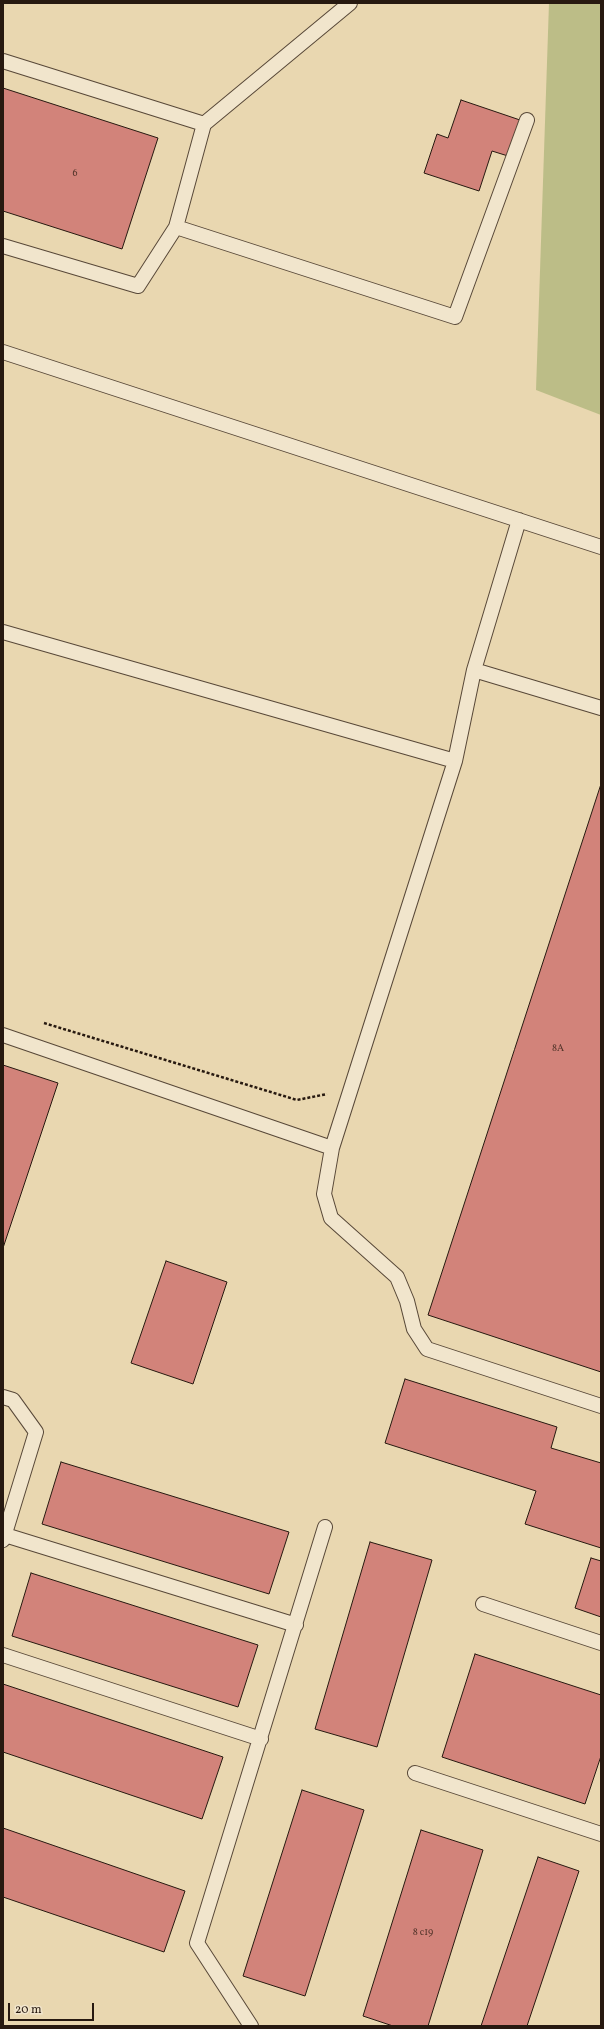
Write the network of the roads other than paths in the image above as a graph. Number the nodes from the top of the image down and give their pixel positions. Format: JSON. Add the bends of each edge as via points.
{"nodes":[{"id":1,"x":350,"y":3,"type":"edge"},
{"id":2,"x":3,"y":61,"type":"edge"},
{"id":3,"x":527,"y":120,"type":"dead end"},
{"id":4,"x":204,"y":124,"type":"junction"},
{"id":5,"x":176,"y":227,"type":"junction"},
{"id":6,"x":3,"y":246,"type":"edge"},
{"id":7,"x":3,"y":352,"type":"edge"},
{"id":8,"x":519,"y":520,"type":"junction"},
{"id":9,"x":601,"y":547,"type":"edge"},
{"id":10,"x":3,"y":632,"type":"edge"},
{"id":11,"x":474,"y":670,"type":"junction"},
{"id":12,"x":601,"y":708,"type":"edge"},
{"id":13,"x":455,"y":761,"type":"junction"},
{"id":14,"x":3,"y":1035,"type":"edge"},
{"id":15,"x":332,"y":1148,"type":"junction"},
{"id":16,"x":3,"y":1397,"type":"edge"},
{"id":17,"x":601,"y":1406,"type":"edge"},
{"id":18,"x":325,"y":1527,"type":"dead end"},
{"id":19,"x":4,"y":1537,"type":"edge"},
{"id":20,"x":483,"y":1604,"type":"dead end"},
{"id":21,"x":296,"y":1625,"type":"junction"},
{"id":22,"x":601,"y":1643,"type":"edge"},
{"id":23,"x":3,"y":1655,"type":"edge"},
{"id":24,"x":261,"y":1739,"type":"junction"},
{"id":25,"x":415,"y":1773,"type":"dead end"},
{"id":26,"x":601,"y":1834,"type":"edge"},
{"id":27,"x":251,"y":2026,"type":"edge"}],
"edges":[{"from":1,"to":4,"type":"lane"},
{"from":2,"to":4,"type":"lane"},
{"from":3,"to":5,"type":"lane","via":[[455,317]]},
{"from":4,"to":5,"type":"lane"},
{"from":5,"to":6,"type":"lane","via":[[138,286]]},
{"from":7,"to":8,"type":"lane"},
{"from":8,"to":9,"type":"lane"},
{"from":8,"to":11,"type":"lane"},
{"from":10,"to":13,"type":"lane"},
{"from":11,"to":12,"type":"lane"},
{"from":11,"to":13,"type":"lane"},
{"from":13,"to":15,"type":"lane"},
{"from":14,"to":15,"type":"lane"},
{"from":15,"to":17,"type":"lane","via":[[324,1194],[331,1218],[397,1277],[407,1300],[414,1329],[427,1349]]},
{"from":16,"to":19,"type":"lane","via":[[13,1400],[36,1432]]},
{"from":18,"to":21,"type":"lane"},
{"from":19,"to":21,"type":"lane"},
{"from":20,"to":22,"type":"lane"},
{"from":21,"to":24,"type":"lane"},
{"from":23,"to":24,"type":"lane"},
{"from":24,"to":27,"type":"lane","via":[[196,1943]]},
{"from":25,"to":26,"type":"lane"}]}
